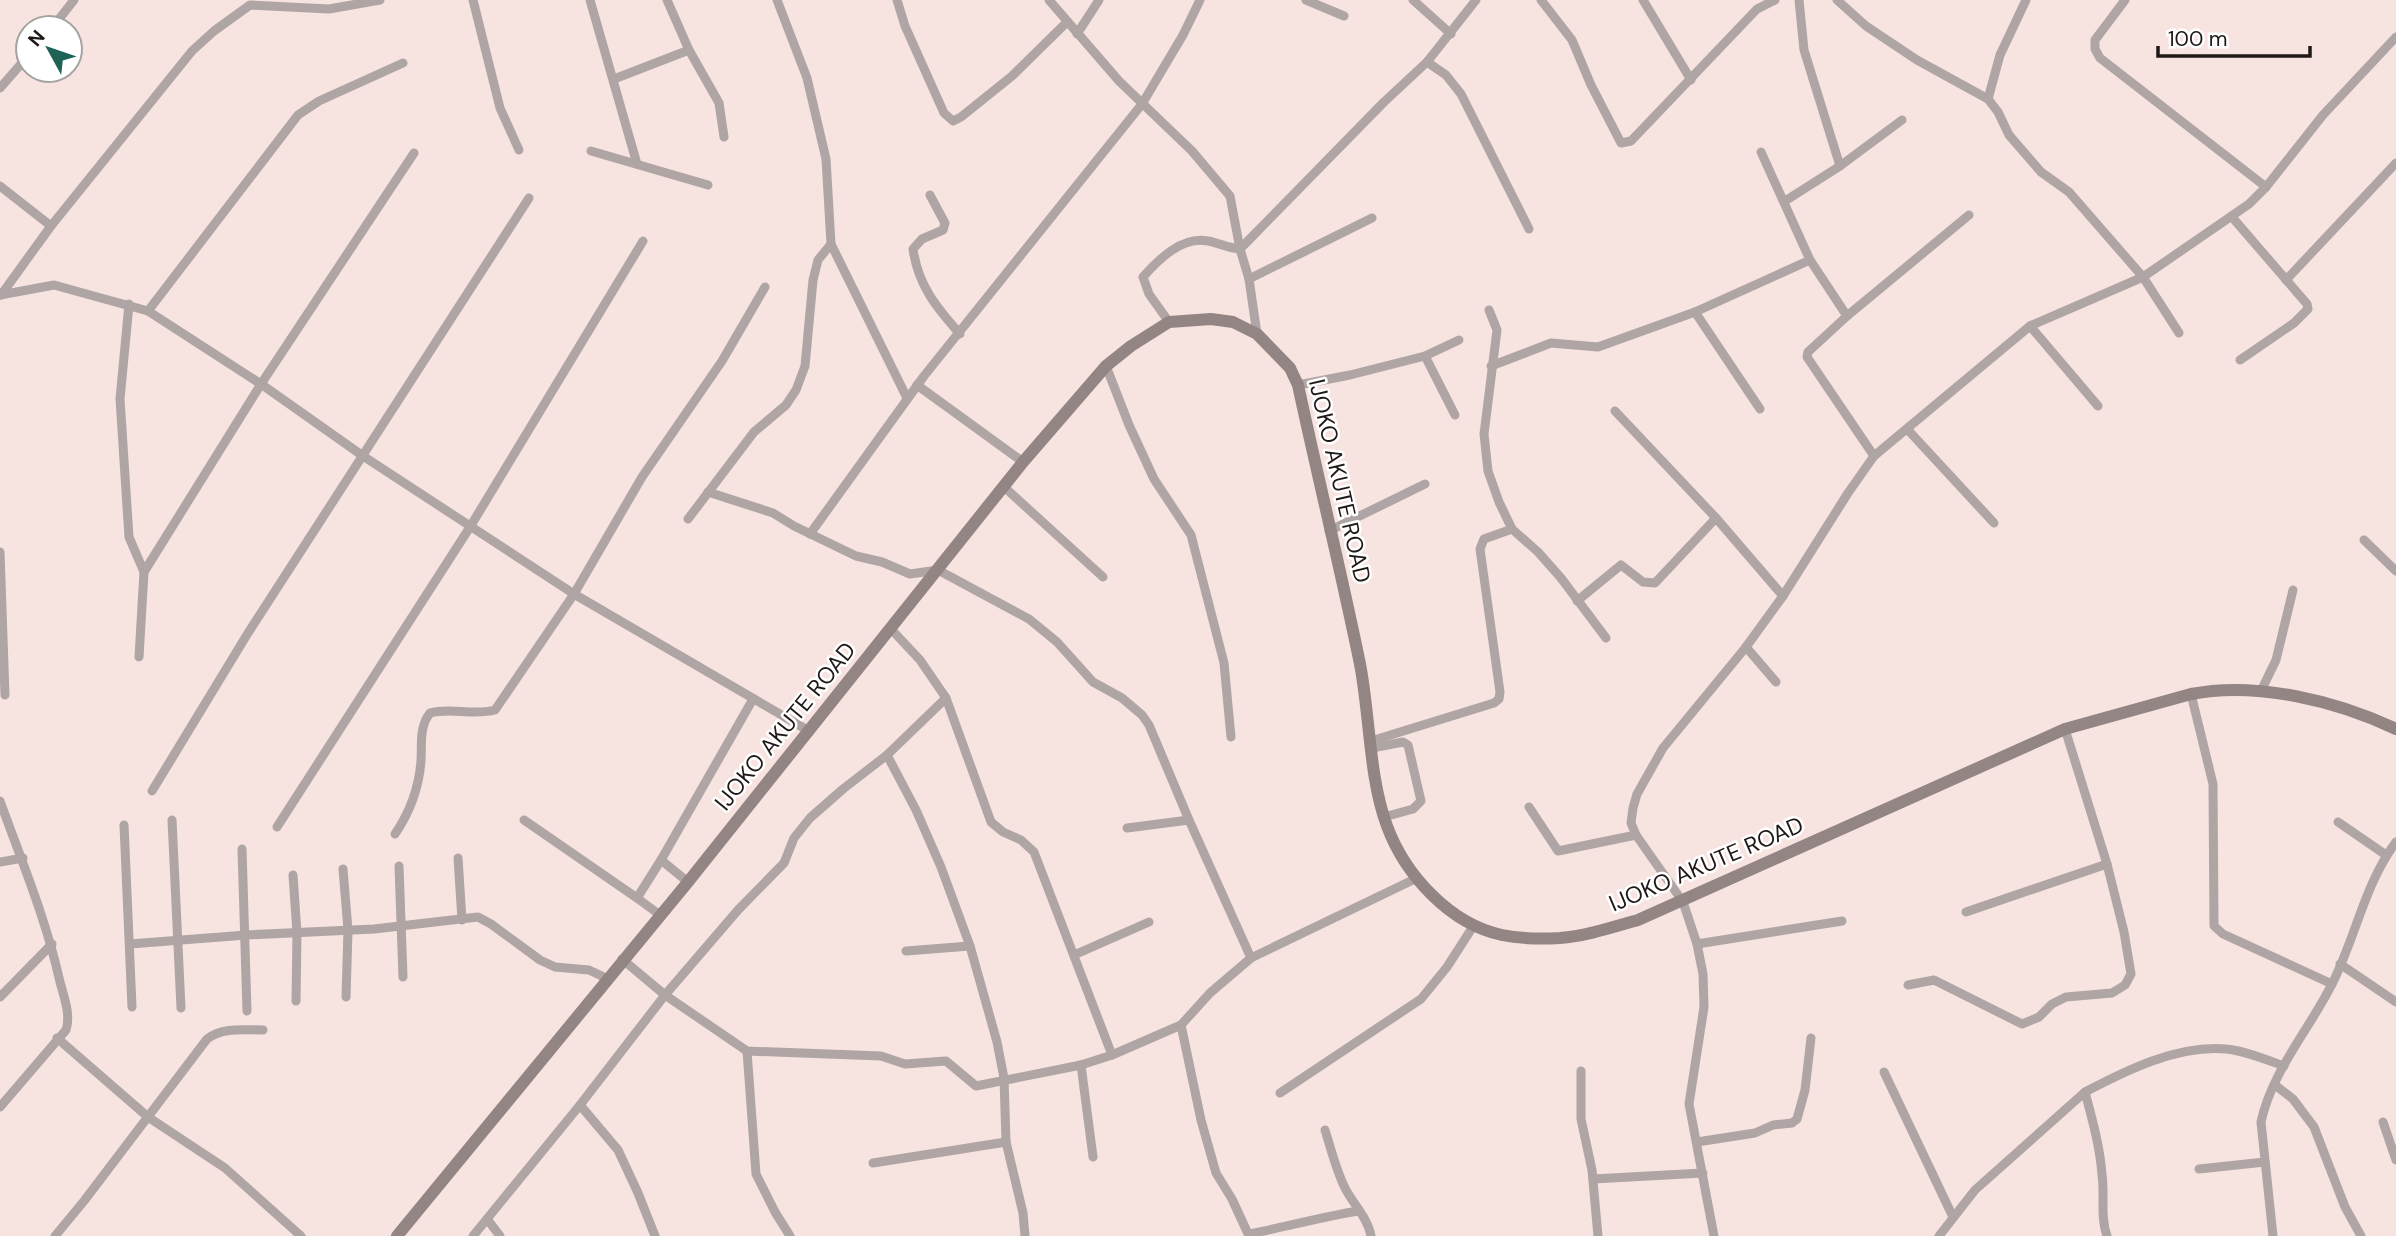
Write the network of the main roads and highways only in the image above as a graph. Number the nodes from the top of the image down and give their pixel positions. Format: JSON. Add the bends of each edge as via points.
{"nodes":[{"id":1,"x":2396,"y":729,"type":"edge"},
{"id":2,"x":397,"y":1236,"type":"edge"}],
"edges":[{"from":1,"to":2,"type":"main road","name":"IJOKO AKUTE ROAD","via":[[2298,697],[2261,691],[2191,694],[2065,729],[1638,920],[1563,938],[1530,939],[1474,925],[1417,878],[1398,851],[1384,817],[1360,665],[1298,385],[1290,368],[1257,334],[1233,322],[1168,322],[1106,366],[1023,461],[688,882]]}]}
